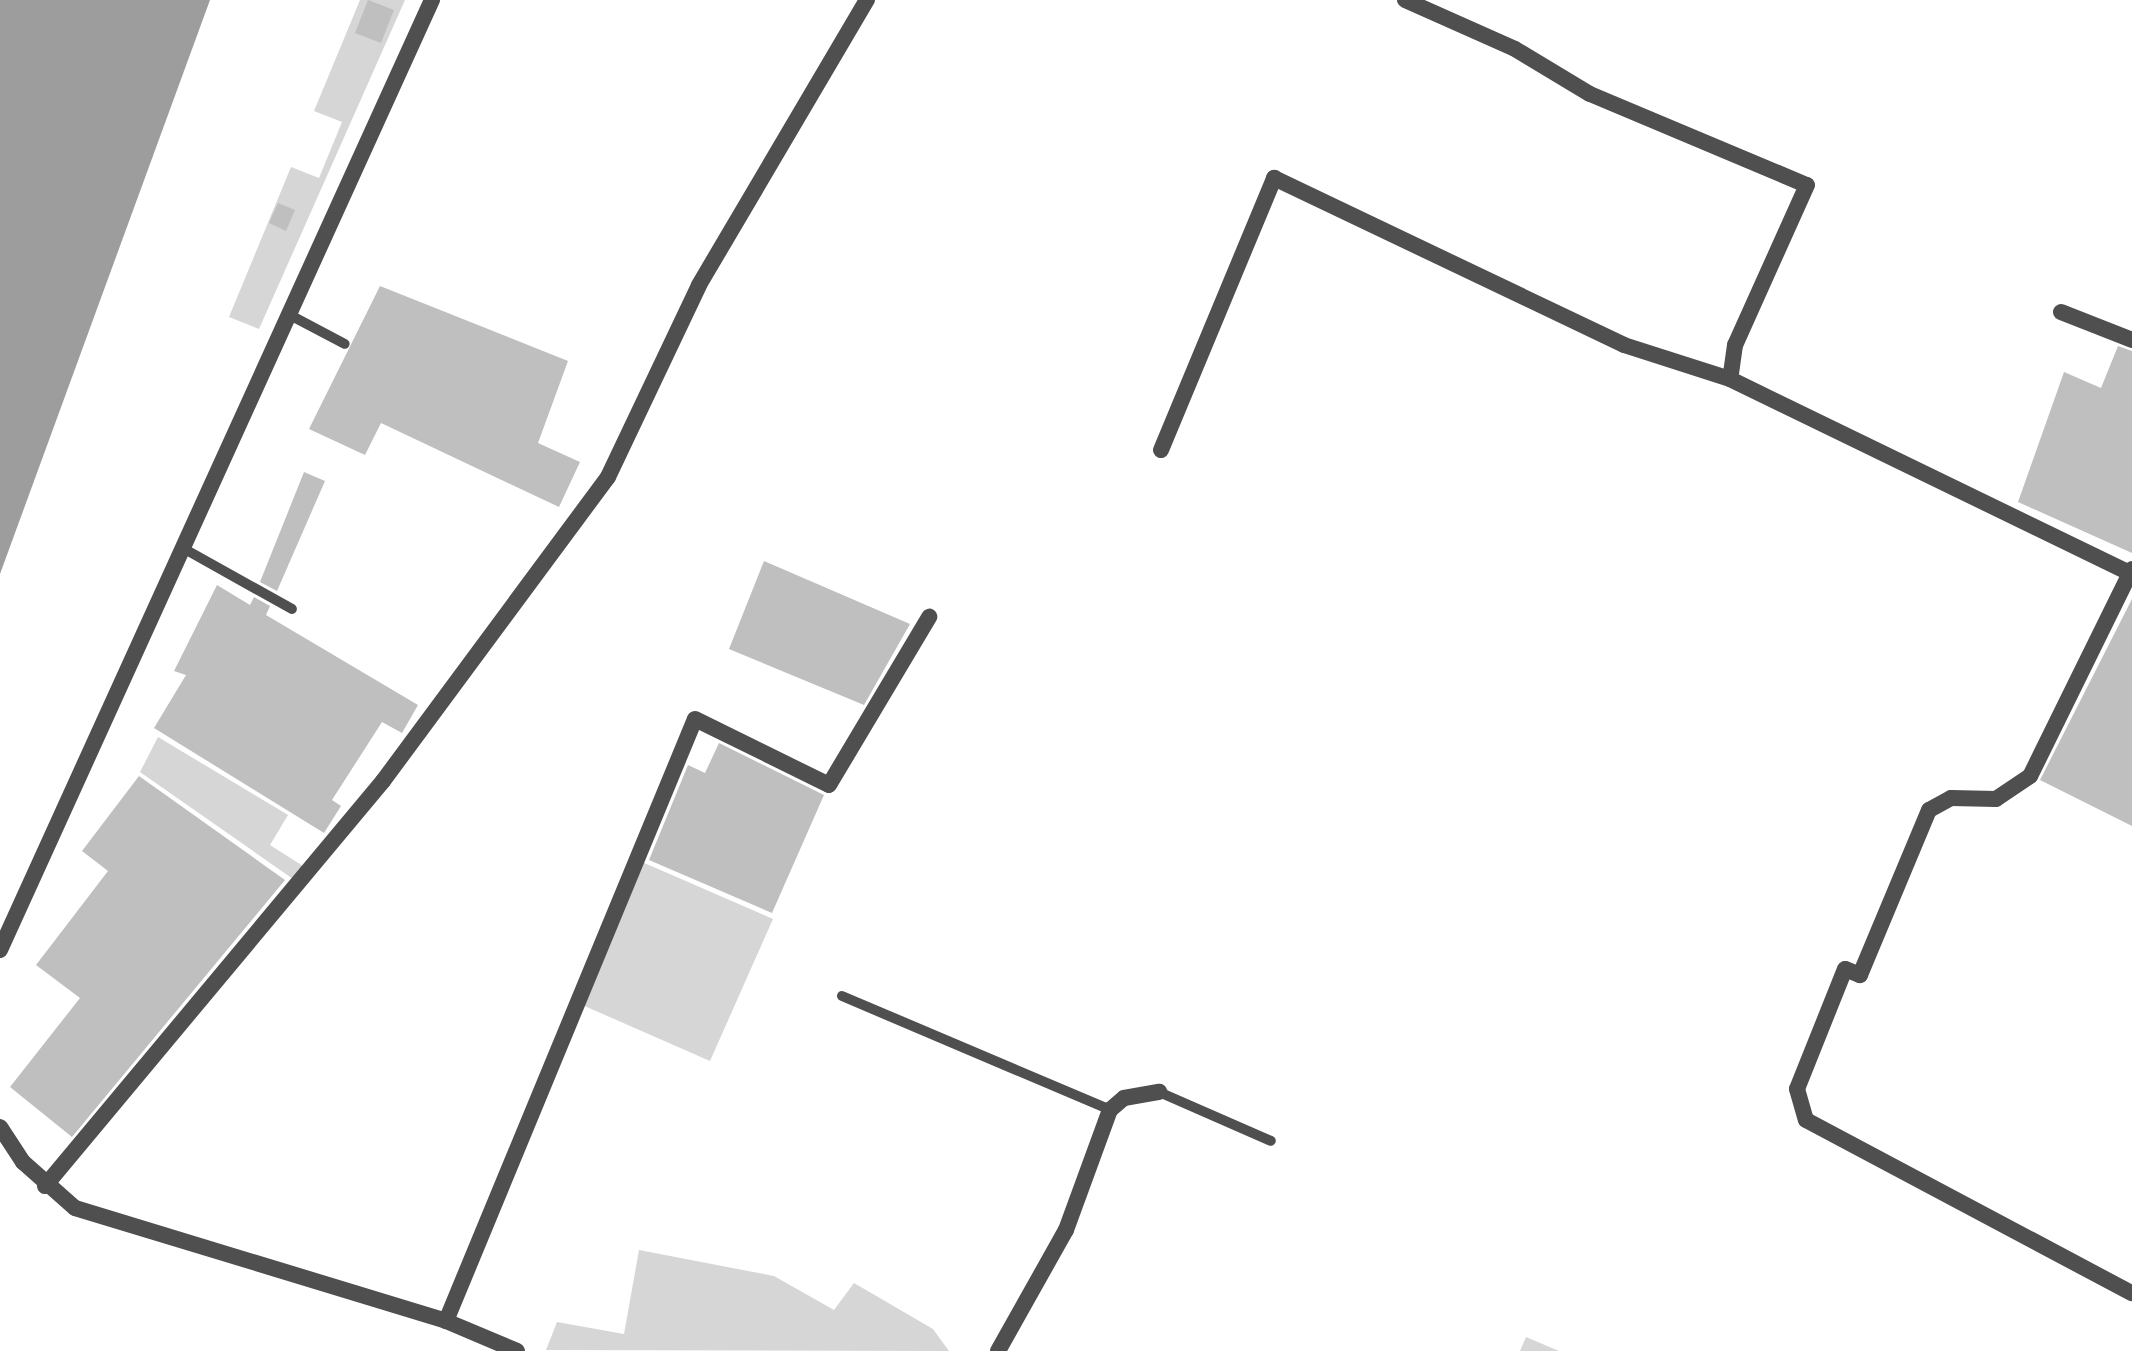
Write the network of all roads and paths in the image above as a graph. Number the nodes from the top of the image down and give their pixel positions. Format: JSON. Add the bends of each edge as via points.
{"nodes":[{"id":1,"x":432,"y":0,"type":"edge"},
{"id":2,"x":867,"y":0,"type":"edge"},
{"id":3,"x":1405,"y":0,"type":"edge"},
{"id":4,"x":2061,"y":312,"type":"dead end"},
{"id":5,"x":288,"y":314,"type":"junction"},
{"id":6,"x":2132,"y":340,"type":"edge"},
{"id":7,"x":345,"y":344,"type":"dead end"},
{"id":8,"x":1730,"y":379,"type":"junction"},
{"id":9,"x":1161,"y":450,"type":"dead end"},
{"id":10,"x":181,"y":547,"type":"junction"},
{"id":11,"x":2130,"y":571,"type":"edge"},
{"id":12,"x":292,"y":609,"type":"dead end"},
{"id":13,"x":929,"y":617,"type":"dead end"},
{"id":14,"x":0,"y":950,"type":"edge"},
{"id":15,"x":842,"y":996,"type":"dead end"},
{"id":16,"x":1159,"y":1092,"type":"joint"},
{"id":17,"x":1110,"y":1110,"type":"junction"},
{"id":18,"x":0,"y":1127,"type":"edge"},
{"id":19,"x":1271,"y":1141,"type":"dead end"},
{"id":20,"x":45,"y":1186,"type":"junction"},
{"id":21,"x":2132,"y":1293,"type":"edge"},
{"id":22,"x":446,"y":1321,"type":"junction"},
{"id":23,"x":517,"y":1351,"type":"edge"},
{"id":24,"x":998,"y":1351,"type":"edge"}],
"edges":[{"from":1,"to":5,"type":"street"},
{"from":2,"to":20,"type":"street","via":[[699,285],[608,477],[383,781]]},
{"from":3,"to":8,"type":"street","via":[[1515,49],[1590,94],[1807,185],[1735,345]]},
{"from":4,"to":6,"type":"street"},
{"from":5,"to":7,"type":"lane"},
{"from":5,"to":10,"type":"street"},
{"from":8,"to":9,"type":"street","via":[[1624,345],[1274,178]]},
{"from":8,"to":11,"type":"street"},
{"from":10,"to":12,"type":"lane"},
{"from":10,"to":14,"type":"street"},
{"from":11,"to":21,"type":"street","via":[[2030,776],[1996,799],[1951,798],[1929,810],[1860,975],[1845,969],[1797,1089],[1806,1120]]},
{"from":13,"to":22,"type":"street","via":[[829,785],[695,719]]},
{"from":15,"to":17,"type":"lane"},
{"from":16,"to":17,"type":"street","via":[[1124,1098]]},
{"from":16,"to":19,"type":"lane"},
{"from":17,"to":24,"type":"street","via":[[1066,1230]]},
{"from":18,"to":20,"type":"street"},
{"from":20,"to":22,"type":"street","via":[[75,1208],[115,1222]]},
{"from":22,"to":23,"type":"street"}]}
